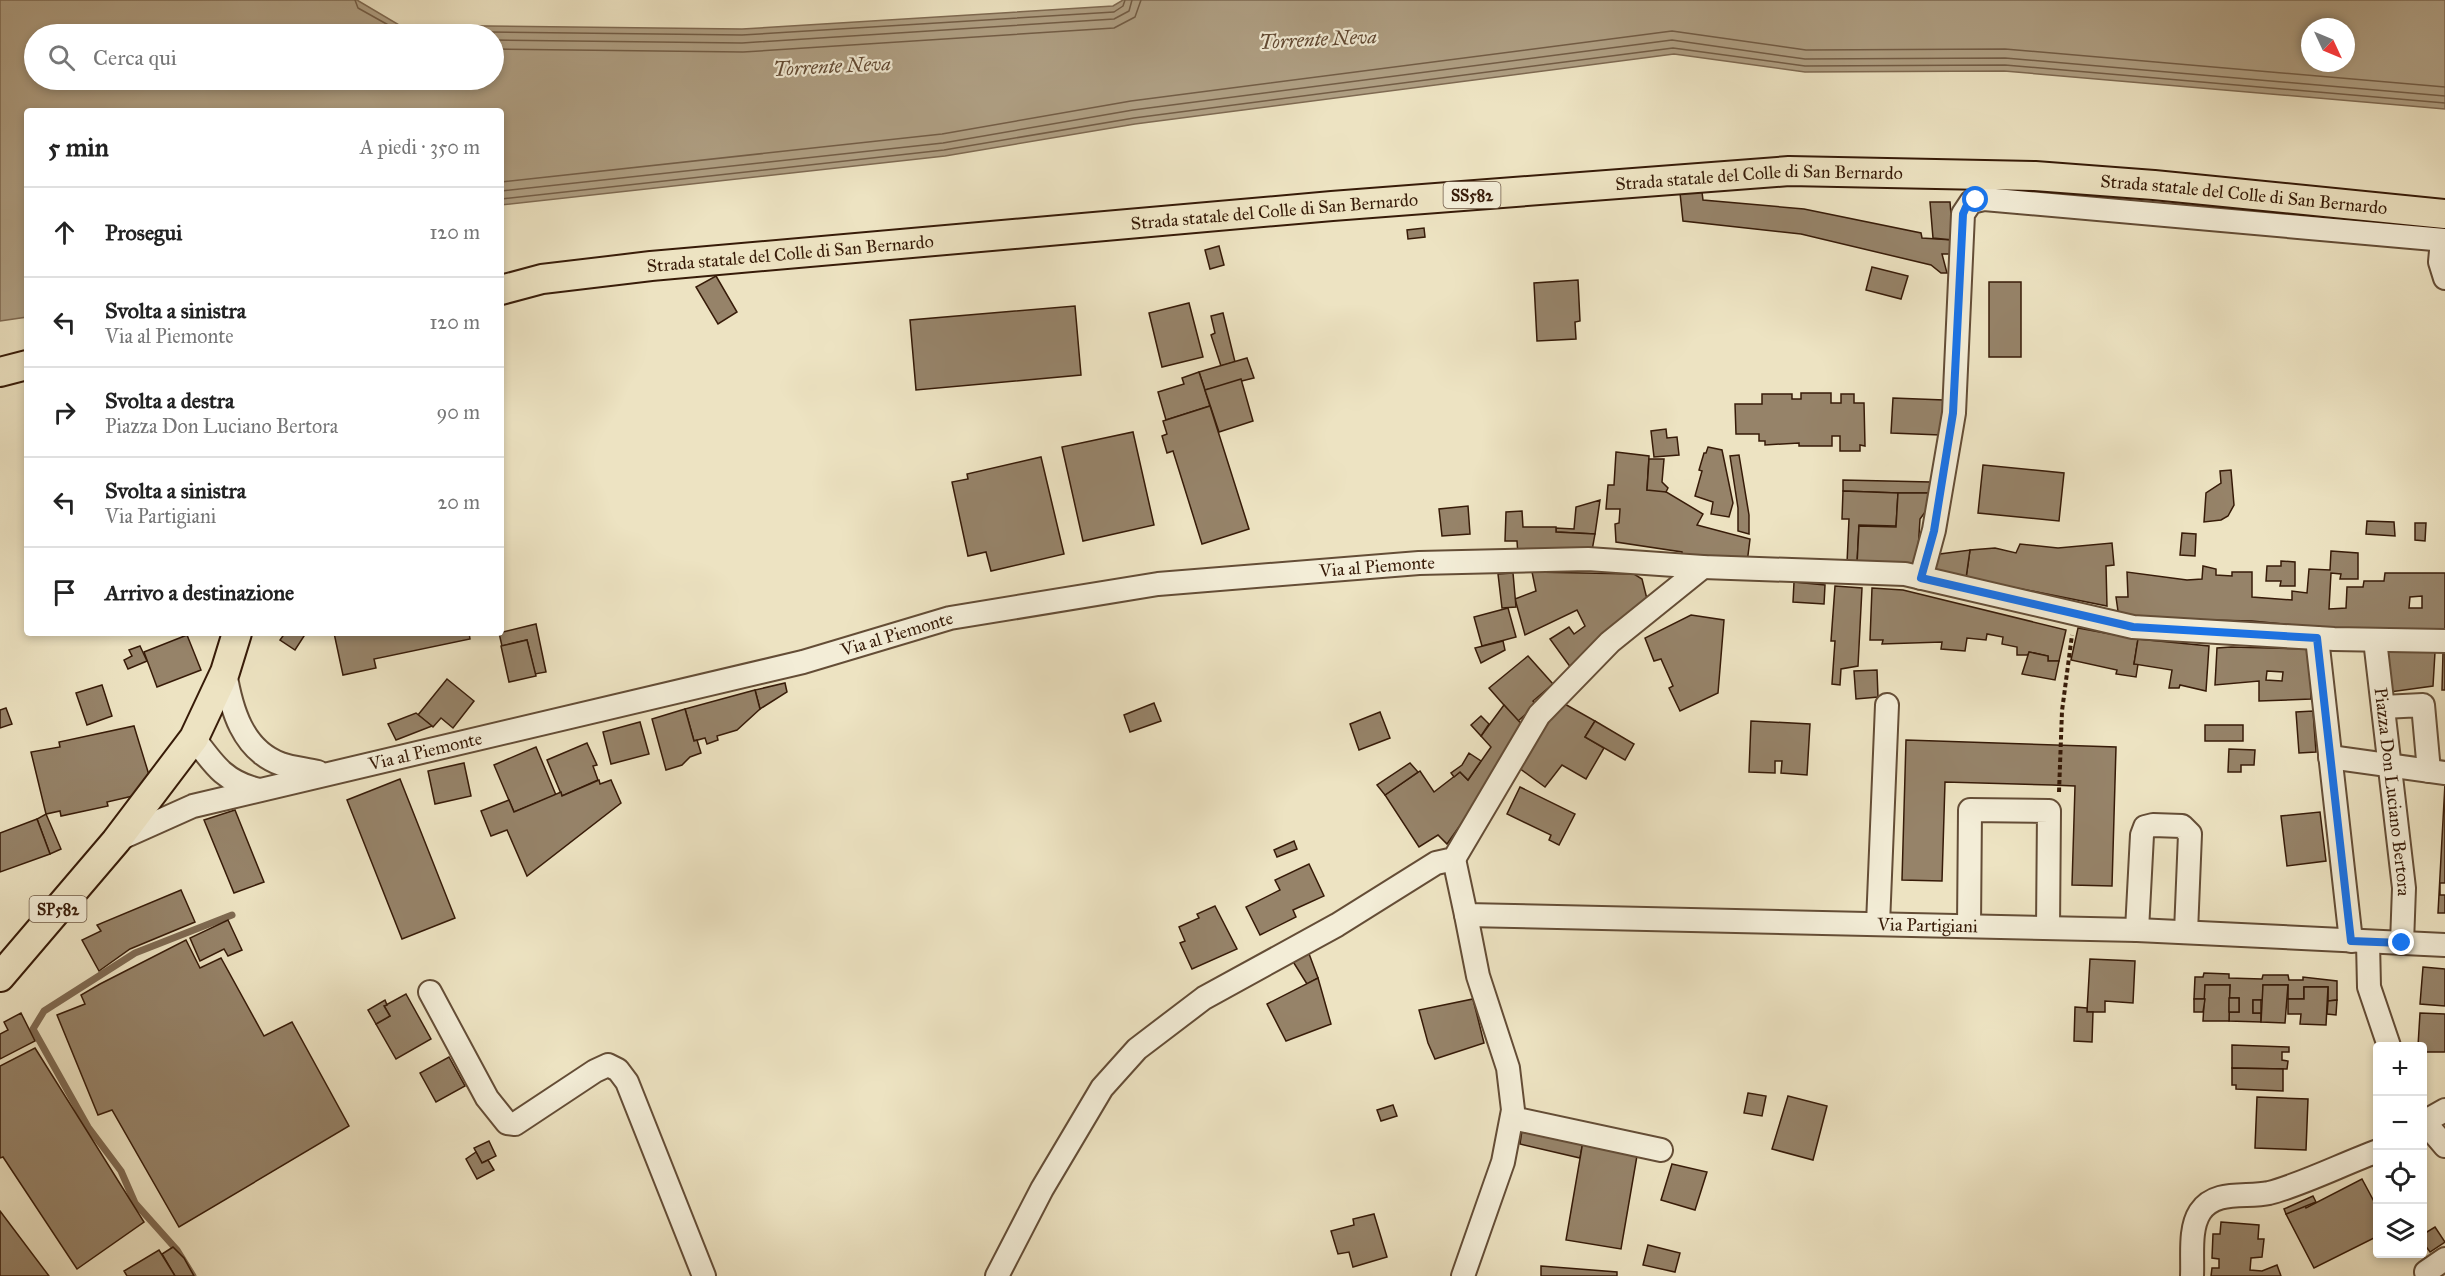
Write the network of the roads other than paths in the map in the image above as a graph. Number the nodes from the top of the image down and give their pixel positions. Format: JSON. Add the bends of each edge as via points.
{"nodes":[{"id":1,"x":2444,"y":231,"type":"edge"},
{"id":2,"x":2445,"y":278,"type":"edge"},
{"id":3,"x":504,"y":289,"type":"edge"},
{"id":4,"x":24,"y":366,"type":"edge"},
{"id":5,"x":0,"y":372,"type":"edge"},
{"id":6,"x":1703,"y":567,"type":"junction"},
{"id":7,"x":1921,"y":578,"type":"junction"},
{"id":8,"x":236,"y":636,"type":"edge"},
{"id":9,"x":2317,"y":638,"type":"junction"},
{"id":10,"x":2375,"y":640,"type":"junction"},
{"id":11,"x":2445,"y":641,"type":"edge"},
{"id":12,"x":225,"y":672,"type":"junction"},
{"id":13,"x":1887,"y":705,"type":"dead end"},
{"id":14,"x":2383,"y":707,"type":"junction"},
{"id":15,"x":194,"y":738,"type":"junction"},
{"id":16,"x":2330,"y":756,"type":"junction"},
{"id":17,"x":2390,"y":765,"type":"junction"},
{"id":18,"x":2437,"y":772,"type":"edge"},
{"id":19,"x":325,"y":774,"type":"junction"},
{"id":20,"x":259,"y":790,"type":"junction"},
{"id":21,"x":116,"y":841,"type":"junction"},
{"id":22,"x":1454,"y":859,"type":"junction"},
{"id":23,"x":1466,"y":915,"type":"junction"},
{"id":24,"x":1878,"y":924,"type":"junction"},
{"id":25,"x":1969,"y":926,"type":"junction"},
{"id":26,"x":2048,"y":928,"type":"junction"},
{"id":27,"x":2137,"y":930,"type":"junction"},
{"id":28,"x":2186,"y":932,"type":"junction"},
{"id":29,"x":2359,"y":941,"type":"junction"},
{"id":30,"x":2402,"y":943,"type":"junction"},
{"id":31,"x":2445,"y":945,"type":"edge"},
{"id":32,"x":0,"y":977,"type":"edge"},
{"id":33,"x":430,"y":992,"type":"dead end"},
{"id":34,"x":2387,"y":1042,"type":"edge"},
{"id":35,"x":2445,"y":1110,"type":"edge"},
{"id":36,"x":1512,"y":1118,"type":"junction"},
{"id":37,"x":2427,"y":1119,"type":"edge"},
{"id":38,"x":2427,"y":1126,"type":"edge"},
{"id":39,"x":2445,"y":1146,"type":"edge"},
{"id":40,"x":1661,"y":1150,"type":"dead end"},
{"id":41,"x":2373,"y":1153,"type":"edge"},
{"id":42,"x":2445,"y":1259,"type":"edge"},
{"id":43,"x":2426,"y":1272,"type":"dead end"},
{"id":44,"x":704,"y":1276,"type":"edge"},
{"id":45,"x":997,"y":1276,"type":"edge"},
{"id":46,"x":1463,"y":1276,"type":"edge"},
{"id":47,"x":2192,"y":1276,"type":"edge"}],
"edges":[{"from":1,"to":2,"type":"street","via":[[2440,262]]},
{"from":1,"to":3,"type":"main road","name":"Strada statale del Colle di San Bernardo","number":"SS582","via":[[2154,185],[2035,176],[1789,171],[1332,206],[651,266],[542,279]]},
{"from":1,"to":7,"type":"street","via":[[1984,199],[1971,202],[1963,214],[1953,413],[1934,531]]},
{"from":4,"to":5,"type":"main road"},
{"from":6,"to":7,"type":"street","name":"Via al Piemonte","via":[[1905,574]]},
{"from":6,"to":19,"type":"street","name":"Via al Piemonte","via":[[1588,559],[1419,563],[1158,584],[950,618],[803,662]]},
{"from":6,"to":22,"type":"street","via":[[1610,642],[1539,715]]},
{"from":7,"to":9,"type":"street","name":"Via al Piemonte","via":[[2133,627]]},
{"from":8,"to":12,"type":"main road","name":"Via al Piemonte","number":"SP582"},
{"from":9,"to":10,"type":"street","name":"Via al Piemonte"},
{"from":9,"to":16,"type":"street"},
{"from":10,"to":11,"type":"street","name":"Via al Piemonte"},
{"from":10,"to":14,"type":"street","name":"Piazza Don Luciano Bertora"},
{"from":12,"to":15,"type":"main road","name":"Via al Piemonte","number":"SP582"},
{"from":12,"to":19,"type":"street","name":"Via al Piemonte","via":[[235,717],[249,741],[280,764]]},
{"from":13,"to":24,"type":"street"},
{"from":14,"to":17,"type":"street","name":"Piazza Don Luciano Bertora"},
{"from":14,"to":18,"type":"street","via":[[2423,705]]},
{"from":15,"to":20,"type":"street","via":[[218,770],[238,785]]},
{"from":15,"to":21,"type":"main road","name":"Via al Piemonte","number":"SP582"},
{"from":16,"to":17,"type":"street"},
{"from":16,"to":29,"type":"street"},
{"from":17,"to":18,"type":"street"},
{"from":17,"to":30,"type":"street","name":"Piazza Don Luciano Bertora","via":[[2404,888]]},
{"from":19,"to":20,"type":"street","name":"Via al Piemonte"},
{"from":20,"to":21,"type":"street","name":"Via al Piemonte","via":[[193,806]]},
{"from":21,"to":32,"type":"main road","name":"Via al Piemonte","number":"SP582"},
{"from":22,"to":23,"type":"street"},
{"from":22,"to":45,"type":"street","via":[[1436,863],[1336,925],[1204,998],[1137,1049],[1102,1088],[1042,1189]]},
{"from":23,"to":24,"type":"street","name":"Via Partigiani"},
{"from":23,"to":36,"type":"street","via":[[1478,976],[1508,1068]]},
{"from":24,"to":25,"type":"street","name":"Via Partigiani"},
{"from":25,"to":26,"type":"street","name":"Via Partigiani"},
{"from":25,"to":26,"type":"street","via":[[1970,810],[2049,811]]},
{"from":26,"to":27,"type":"street","name":"Via Partigiani"},
{"from":27,"to":28,"type":"street","name":"Via Partigiani"},
{"from":27,"to":28,"type":"street","via":[[2145,827],[2182,826],[2190,834]]},
{"from":28,"to":29,"type":"street","name":"Via Partigiani"},
{"from":29,"to":30,"type":"street","name":"Via Partigiani"},
{"from":29,"to":34,"type":"street"},
{"from":30,"to":31,"type":"street","name":"Via Partigiani"},
{"from":33,"to":44,"type":"street","via":[[487,1098],[507,1124],[515,1124],[595,1071],[608,1065],[618,1070],[627,1082]]},
{"from":35,"to":37,"type":"street"},
{"from":36,"to":40,"type":"street"},
{"from":36,"to":46,"type":"street","via":[[1503,1162]]},
{"from":38,"to":39,"type":"street"},
{"from":41,"to":47,"type":"street","via":[[2269,1193],[2221,1197],[2210,1202],[2196,1222]]},
{"from":42,"to":43,"type":"street"}]}
